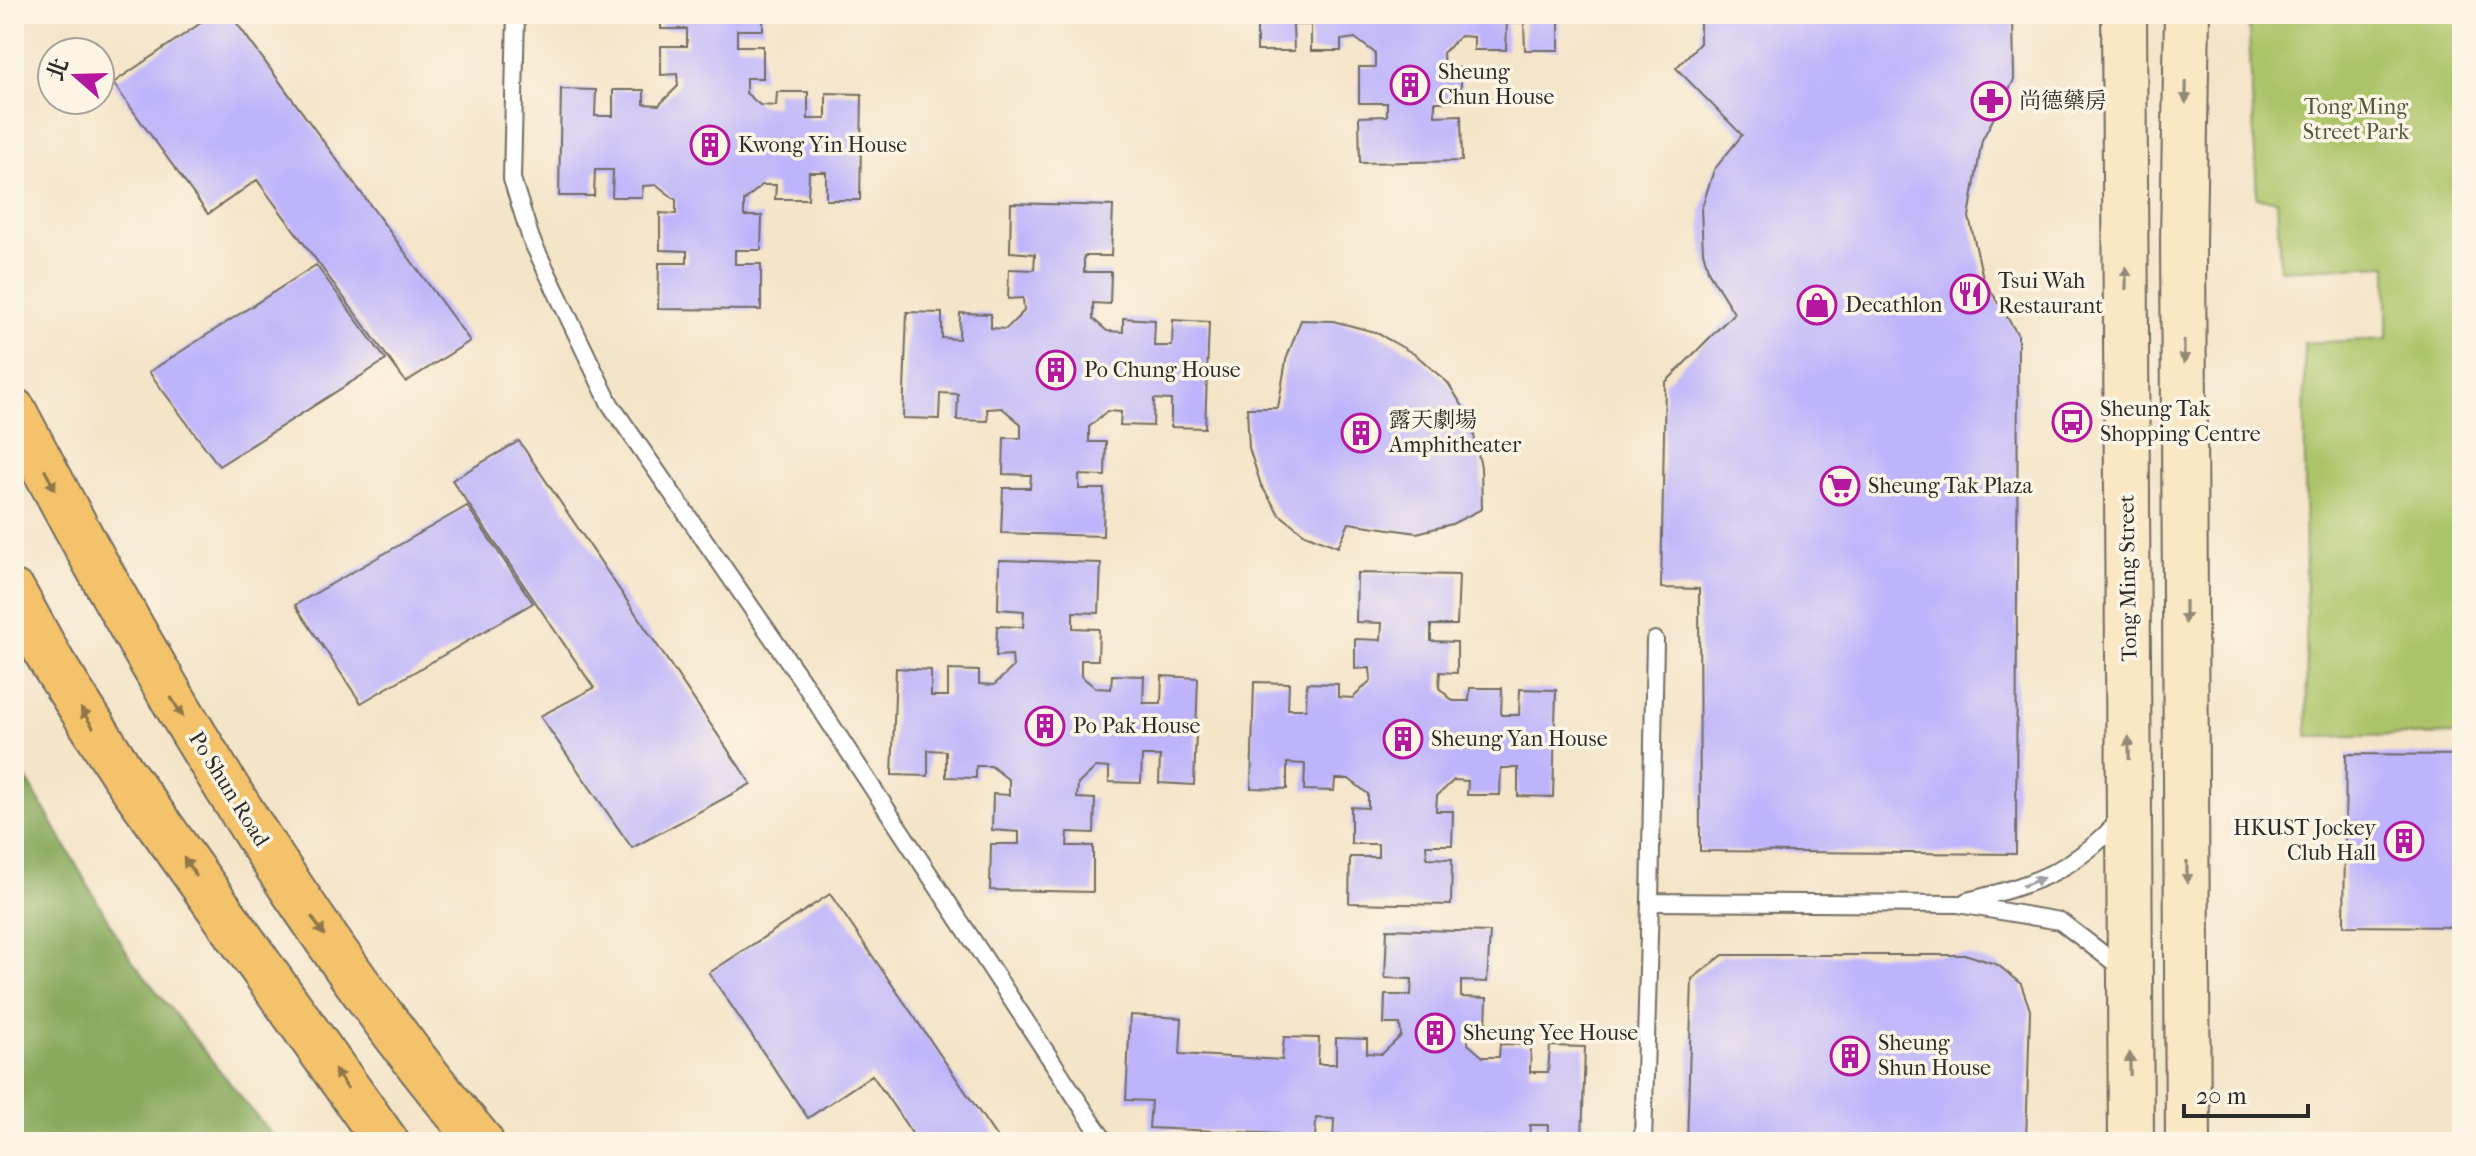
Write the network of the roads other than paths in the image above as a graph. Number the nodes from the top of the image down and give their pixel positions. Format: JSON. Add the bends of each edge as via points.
{"nodes":[{"id":1,"x":516,"y":14,"type":"edge"},
{"id":2,"x":2124,"y":14,"type":"edge"},
{"id":3,"x":2187,"y":14,"type":"edge"},
{"id":4,"x":14,"y":411,"type":"edge"},
{"id":5,"x":14,"y":593,"type":"edge"},
{"id":6,"x":1655,"y":640,"type":"dead end"},
{"id":7,"x":2130,"y":808,"type":"junction"},
{"id":8,"x":1650,"y":902,"type":"junction"},
{"id":9,"x":1958,"y":904,"type":"junction"},
{"id":10,"x":2129,"y":973,"type":"junction"},
{"id":11,"x":386,"y":1142,"type":"edge"},
{"id":12,"x":481,"y":1142,"type":"edge"},
{"id":13,"x":1105,"y":1142,"type":"edge"},
{"id":14,"x":1643,"y":1142,"type":"edge"},
{"id":15,"x":2131,"y":1142,"type":"edge"},
{"id":16,"x":2188,"y":1142,"type":"edge"}],
"edges":[{"from":1,"to":13,"type":"lane","via":[[512,179],[531,239],[610,404],[803,682]]},
{"from":7,"to":2,"type":"main road","name":"Tong Ming Street","one_way":true},
{"from":3,"to":16,"type":"main road","one_way":true,"via":[[2183,241]]},
{"from":4,"to":12,"type":"main road","name":"Po Shun Road","one_way":true,"via":[[168,693],[270,854],[351,975]]},
{"from":11,"to":5,"type":"main road","one_way":true,"via":[[122,772]]},
{"from":6,"to":8,"type":"lane"},
{"from":9,"to":7,"type":"lane","one_way":true,"via":[[2063,869],[2102,839]]},
{"from":7,"to":10,"type":"main road","name":"Tong Ming Street"},
{"from":8,"to":9,"type":"lane"},
{"from":8,"to":14,"type":"lane"},
{"from":9,"to":10,"type":"lane","via":[[2060,921]]},
{"from":15,"to":10,"type":"main road","name":"Tong Ming Street","one_way":true}]}
